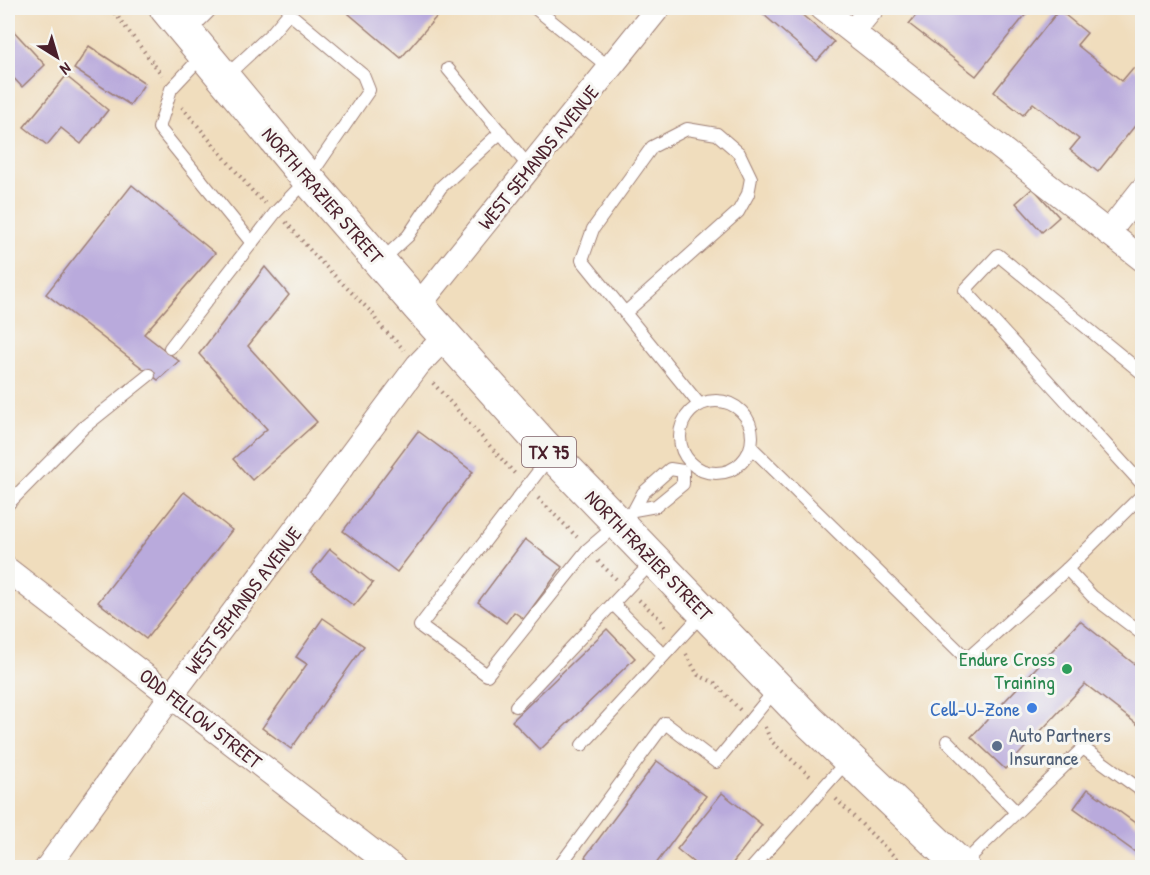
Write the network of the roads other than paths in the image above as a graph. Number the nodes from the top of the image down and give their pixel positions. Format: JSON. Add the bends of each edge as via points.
{"nodes":[{"id":1,"x":535,"y":8,"type":"edge"},
{"id":2,"x":658,"y":8,"type":"edge"},
{"id":3,"x":822,"y":8,"type":"edge"},
{"id":4,"x":872,"y":8,"type":"edge"},
{"id":5,"x":288,"y":10,"type":"edge"},
{"id":6,"x":184,"y":15,"type":"edge"},
{"id":7,"x":853,"y":32,"type":"junction"},
{"id":8,"x":214,"y":66,"type":"junction"},
{"id":9,"x":610,"y":68,"type":"junction"},
{"id":10,"x":448,"y":69,"type":"dead end"},
{"id":11,"x":501,"y":132,"type":"junction"},
{"id":12,"x":530,"y":168,"type":"junction"},
{"id":13,"x":308,"y":179,"type":"junction"},
{"id":14,"x":1143,"y":190,"type":"edge"},
{"id":15,"x":1108,"y":233,"type":"junction"},
{"id":16,"x":252,"y":243,"type":"junction"},
{"id":17,"x":1143,"y":260,"type":"edge"},
{"id":18,"x":381,"y":262,"type":"junction"},
{"id":19,"x":418,"y":306,"type":"junction"},
{"id":20,"x":626,"y":313,"type":"junction"},
{"id":21,"x":446,"y":336,"type":"junction"},
{"id":22,"x":170,"y":348,"type":"dead end"},
{"id":23,"x":1143,"y":373,"type":"edge"},
{"id":24,"x":149,"y":375,"type":"dead end"},
{"id":25,"x":699,"y":404,"type":"junction"},
{"id":26,"x":751,"y":447,"type":"junction"},
{"id":27,"x":552,"y":454,"type":"junction"},
{"id":28,"x":687,"y":468,"type":"junction"},
{"id":29,"x":1143,"y":484,"type":"edge"},
{"id":30,"x":1143,"y":495,"type":"edge"},
{"id":31,"x":8,"y":504,"type":"edge"},
{"id":32,"x":626,"y":517,"type":"junction"},
{"id":33,"x":654,"y":560,"type":"junction"},
{"id":34,"x":1067,"y":569,"type":"junction"},
{"id":35,"x":8,"y":570,"type":"edge"},
{"id":36,"x":613,"y":604,"type":"junction"},
{"id":37,"x":704,"y":612,"type":"junction"},
{"id":38,"x":1143,"y":634,"type":"edge"},
{"id":39,"x":664,"y":655,"type":"junction"},
{"id":40,"x":777,"y":688,"type":"junction"},
{"id":41,"x":171,"y":696,"type":"junction"},
{"id":42,"x":516,"y":706,"type":"dead end"},
{"id":43,"x":947,"y":741,"type":"dead end"},
{"id":44,"x":582,"y":745,"type":"dead end"},
{"id":45,"x":849,"y":759,"type":"junction"},
{"id":46,"x":1143,"y":791,"type":"edge"},
{"id":47,"x":1016,"y":812,"type":"junction"},
{"id":48,"x":47,"y":867,"type":"edge"},
{"id":49,"x":394,"y":867,"type":"edge"},
{"id":50,"x":558,"y":867,"type":"edge"},
{"id":51,"x":752,"y":867,"type":"edge"},
{"id":52,"x":962,"y":867,"type":"edge"}],
"edges":[{"from":1,"to":9,"type":"lane"},
{"from":2,"to":9,"type":"street","name":"WEST SEMANDS AVENUE"},
{"from":3,"to":7,"type":"street"},
{"from":4,"to":7,"type":"street"},
{"from":5,"to":8,"type":"lane","via":[[272,33]]},
{"from":5,"to":13,"type":"lane","via":[[363,75],[369,90]]},
{"from":6,"to":8,"type":"main road","name":"NORTH FRAZIER STREET","number":"TX 75"},
{"from":7,"to":15,"type":"street"},
{"from":8,"to":13,"type":"main road","name":"NORTH FRAZIER STREET","number":"TX 75"},
{"from":8,"to":16,"type":"lane","via":[[171,89],[159,128]]},
{"from":9,"to":12,"type":"street","name":"WEST SEMANDS AVENUE"},
{"from":10,"to":11,"type":"lane"},
{"from":11,"to":12,"type":"lane"},
{"from":11,"to":18,"type":"lane","via":[[441,187],[408,236]]},
{"from":12,"to":19,"type":"street","name":"WEST SEMANDS AVENUE"},
{"from":13,"to":16,"type":"lane"},
{"from":13,"to":18,"type":"main road","name":"NORTH FRAZIER STREET","number":"TX 75"},
{"from":14,"to":15,"type":"street"},
{"from":15,"to":17,"type":"street"},
{"from":16,"to":22,"type":"lane"},
{"from":18,"to":19,"type":"main road","name":"NORTH FRAZIER STREET","number":"TX 75"},
{"from":19,"to":21,"type":"main road","name":"NORTH FRAZIER STREET","number":"TX 75"},
{"from":20,"to":20,"type":"lane","via":[[582,260],[593,229],[652,147],[687,129],[717,134],[739,153],[751,178],[748,194],[738,212]]},
{"from":20,"to":25,"type":"lane"},
{"from":21,"to":27,"type":"main road","name":"NORTH FRAZIER STREET","number":"TX 75"},
{"from":21,"to":41,"type":"street","name":"WEST SEMANDS AVENUE","via":[[418,365]]},
{"from":23,"to":29,"type":"lane","via":[[998,255],[965,290]]},
{"from":24,"to":31,"type":"lane","via":[[84,427]]},
{"from":25,"to":26,"type":"lane","via":[[722,400],[743,412],[751,428]]},
{"from":25,"to":28,"type":"lane","via":[[689,411],[679,432]]},
{"from":26,"to":28,"type":"lane","via":[[737,467],[726,472],[713,474]]},
{"from":26,"to":34,"type":"lane","via":[[967,659]]},
{"from":27,"to":32,"type":"main road","name":"NORTH FRAZIER STREET","number":"TX 75"},
{"from":27,"to":32,"type":"lane","via":[[420,626],[487,675],[588,549]]},
{"from":28,"to":32,"type":"lane","via":[[670,469],[643,493]]},
{"from":28,"to":32,"type":"lane","via":[[683,484],[656,506]]},
{"from":30,"to":34,"type":"lane"},
{"from":32,"to":33,"type":"main road","name":"NORTH FRAZIER STREET","number":"TX 75"},
{"from":33,"to":36,"type":"lane"},
{"from":33,"to":37,"type":"main road","name":"NORTH FRAZIER STREET","number":"TX 75"},
{"from":34,"to":38,"type":"lane","via":[[1092,596]]},
{"from":35,"to":41,"type":"street","name":"ODD FELLOW STREET"},
{"from":36,"to":39,"type":"lane"},
{"from":36,"to":42,"type":"lane"},
{"from":37,"to":39,"type":"lane"},
{"from":37,"to":40,"type":"main road","name":"NORTH FRAZIER STREET","number":"TX 75"},
{"from":39,"to":44,"type":"lane"},
{"from":40,"to":45,"type":"main road","name":"NORTH FRAZIER STREET","number":"TX 75"},
{"from":40,"to":50,"type":"lane","via":[[716,762],[665,723]]},
{"from":41,"to":48,"type":"street","name":"WEST SEMANDS AVENUE"},
{"from":41,"to":49,"type":"street","name":"ODD FELLOW STREET"},
{"from":43,"to":47,"type":"lane"},
{"from":45,"to":51,"type":"lane"},
{"from":45,"to":52,"type":"main road","name":"NORTH FRAZIER STREET","number":"TX 75"},
{"from":46,"to":47,"type":"lane","via":[[1083,748]]},
{"from":47,"to":52,"type":"lane"}]}
